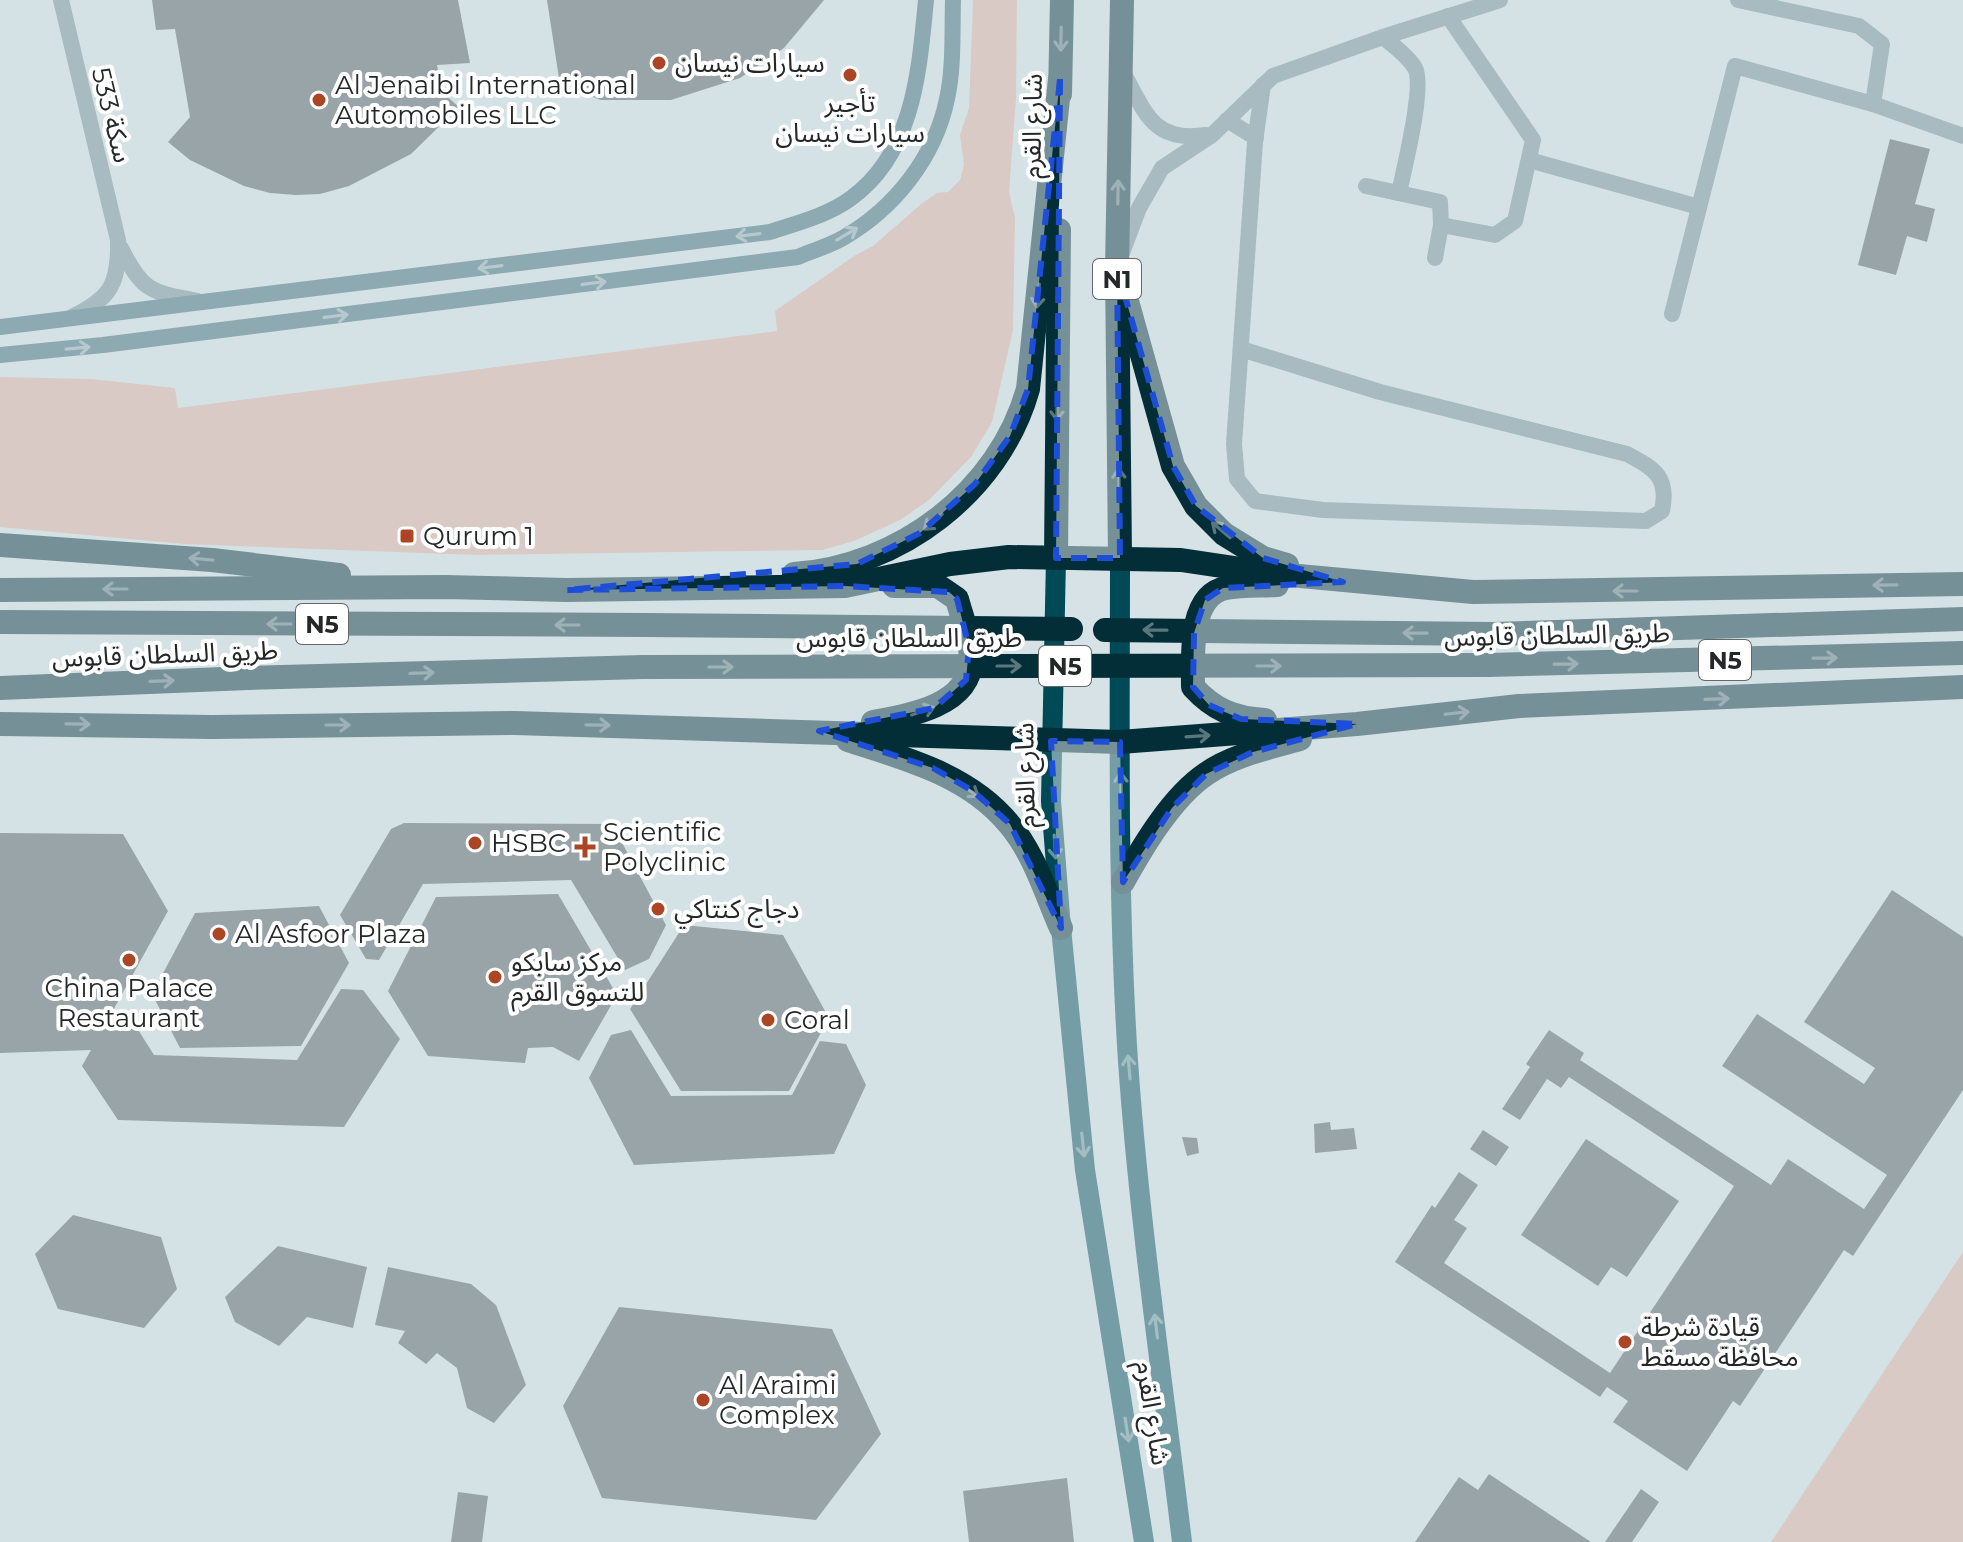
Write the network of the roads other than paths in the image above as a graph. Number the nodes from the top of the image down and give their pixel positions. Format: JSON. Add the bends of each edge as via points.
{"nodes":[{"id":1,"x":61,"y":0,"type":"edge"},
{"id":2,"x":926,"y":0,"type":"edge"},
{"id":3,"x":953,"y":0,"type":"edge"},
{"id":4,"x":1062,"y":0,"type":"edge"},
{"id":5,"x":1122,"y":0,"type":"edge"},
{"id":6,"x":1500,"y":0,"type":"edge"},
{"id":7,"x":1738,"y":0,"type":"edge"},
{"id":8,"x":1448,"y":16,"type":"junction"},
{"id":9,"x":1383,"y":37,"type":"junction"},
{"id":10,"x":1119,"y":66,"type":"junction"},
{"id":11,"x":1060,"y":79,"type":"junction"},
{"id":12,"x":1263,"y":85,"type":"junction"},
{"id":13,"x":1873,"y":104,"type":"junction"},
{"id":14,"x":1227,"y":120,"type":"junction"},
{"id":15,"x":1212,"y":135,"type":"junction"},
{"id":16,"x":1963,"y":136,"type":"edge"},
{"id":17,"x":1256,"y":138,"type":"junction"},
{"id":18,"x":1529,"y":160,"type":"junction"},
{"id":19,"x":1366,"y":186,"type":"dead end"},
{"id":20,"x":1399,"y":193,"type":"junction"},
{"id":21,"x":1699,"y":207,"type":"junction"},
{"id":22,"x":1441,"y":225,"type":"junction"},
{"id":23,"x":118,"y":240,"type":"junction"},
{"id":24,"x":1435,"y":258,"type":"dead end"},
{"id":25,"x":1117,"y":268,"type":"junction"},
{"id":26,"x":208,"y":303,"type":"junction"},
{"id":27,"x":1672,"y":314,"type":"dead end"},
{"id":28,"x":67,"y":320,"type":"junction"},
{"id":29,"x":0,"y":327,"type":"edge"},
{"id":30,"x":1241,"y":349,"type":"junction"},
{"id":31,"x":0,"y":355,"type":"edge"},
{"id":32,"x":0,"y":545,"type":"edge"},
{"id":33,"x":1056,"y":558,"type":"junction"},
{"id":34,"x":1120,"y":558,"type":"junction"},
{"id":35,"x":1343,"y":582,"type":"junction"},
{"id":36,"x":1963,"y":584,"type":"edge"},
{"id":37,"x":845,"y":586,"type":"junction"},
{"id":38,"x":445,"y":587,"type":"junction"},
{"id":39,"x":0,"y":590,"type":"edge"},
{"id":40,"x":566,"y":590,"type":"junction"},
{"id":41,"x":1963,"y":619,"type":"edge"},
{"id":42,"x":0,"y":622,"type":"edge"},
{"id":43,"x":1963,"y":653,"type":"edge"},
{"id":44,"x":1963,"y":687,"type":"edge"},
{"id":45,"x":0,"y":688,"type":"edge"},
{"id":46,"x":0,"y":724,"type":"edge"},
{"id":47,"x":1357,"y":724,"type":"junction"},
{"id":48,"x":819,"y":731,"type":"junction"},
{"id":49,"x":1051,"y":741,"type":"junction"},
{"id":50,"x":1120,"y":742,"type":"junction"},
{"id":51,"x":1123,"y":882,"type":"junction"},
{"id":52,"x":1061,"y":928,"type":"junction"},
{"id":53,"x":1144,"y":1542,"type":"edge"},
{"id":54,"x":1182,"y":1542,"type":"edge"}],
"edges":[{"from":1,"to":23,"type":"street","name":"سكة 533"},
{"from":2,"to":26,"type":"street","one_way":true,"via":[[919,74],[903,131],[881,170],[849,199],[819,216],[770,232]]},
{"from":31,"to":3,"type":"street","one_way":true,"via":[[798,257],[842,238],[881,212],[911,179],[935,137],[947,98]]},
{"from":4,"to":11,"type":"highway","name":"شارع القرم","number":"N1","one_way":true},
{"from":5,"to":10,"type":"highway","name":"شارع القرم","number":"N1"},
{"from":6,"to":8,"type":"street"},
{"from":7,"to":13,"type":"street","via":[[1859,26],[1882,44]]},
{"from":8,"to":9,"type":"street"},
{"from":8,"to":18,"type":"street","via":[[1533,140]]},
{"from":9,"to":12,"type":"street","via":[[1273,76]]},
{"from":9,"to":20,"type":"street","via":[[1416,69],[1416,104]]},
{"from":10,"to":15,"type":"street","via":[[1149,118],[1164,131],[1184,139]]},
{"from":25,"to":10,"type":"highway","name":"شارع القرم","number":"N1","one_way":true},
{"from":11,"to":33,"type":"highway","name":"شارع القرم","number":"N1","one_way":true},
{"from":11,"to":40,"type":"highway","one_way":true,"via":[[1028,389],[1010,436],[975,484],[920,533],[857,564],[806,573]]},
{"from":12,"to":14,"type":"street"},
{"from":12,"to":17,"type":"street"},
{"from":13,"to":16,"type":"street"},
{"from":13,"to":21,"type":"street","via":[[1735,66]]},
{"from":14,"to":15,"type":"street"},
{"from":14,"to":17,"type":"street"},
{"from":15,"to":25,"type":"street","via":[[1162,168],[1139,208]]},
{"from":17,"to":30,"type":"street"},
{"from":18,"to":21,"type":"street"},
{"from":18,"to":22,"type":"street","via":[[1515,221],[1495,235]]},
{"from":19,"to":20,"type":"street"},
{"from":20,"to":22,"type":"street","via":[[1440,202]]},
{"from":21,"to":27,"type":"street"},
{"from":22,"to":24,"type":"street"},
{"from":23,"to":26,"type":"street","name":"سكة 533","via":[[143,284],[159,293]]},
{"from":23,"to":28,"type":"street","name":"سكة 533","via":[[119,267],[105,298]]},
{"from":34,"to":25,"type":"highway","name":"شارع القرم","number":"N1","one_way":true},
{"from":35,"to":25,"type":"highway","one_way":true,"via":[[1263,558],[1224,534],[1196,506],[1173,466]]},
{"from":26,"to":28,"type":"street"},
{"from":28,"to":29,"type":"street"},
{"from":30,"to":30,"type":"street","via":[[1234,444],[1237,479],[1255,501],[1323,510],[1646,521],[1662,511],[1661,479],[1627,454],[1380,392]]},
{"from":38,"to":32,"type":"highway","one_way":true,"via":[[212,560]]},
{"from":33,"to":34,"type":"highway"},
{"from":33,"to":37,"type":"highway","via":[[950,564]]},
{"from":33,"to":49,"type":"main road","name":"شارع القرم"},
{"from":34,"to":35,"type":"highway","via":[[1181,560]]},
{"from":34,"to":50,"type":"main road","name":"شارع القرم"},
{"from":36,"to":35,"type":"highway","one_way":true,"via":[[1473,592]]},
{"from":35,"to":47,"type":"highway","via":[[1223,588],[1205,600],[1194,633],[1193,687],[1209,705],[1241,719]]},
{"from":37,"to":40,"type":"highway"},
{"from":48,"to":37,"type":"highway","one_way":true,"via":[[934,708],[966,680],[971,662],[957,599],[949,592],[938,586]]},
{"from":38,"to":39,"type":"highway","one_way":true},
{"from":38,"to":40,"type":"highway"},
{"from":41,"to":42,"type":"highway","name":"طريق السلطان قابوس","number":"N5","one_way":true,"bridge":true,"via":[[1493,634]]},
{"from":45,"to":43,"type":"highway","name":"طريق السلطان قابوس","number":"N5","one_way":true,"bridge":true,"via":[[643,667],[1488,665]]},
{"from":47,"to":44,"type":"highway","one_way":true,"via":[[1519,706]]},
{"from":46,"to":48,"type":"highway","one_way":true,"via":[[515,723]]},
{"from":50,"to":47,"type":"highway","one_way":true},
{"from":47,"to":51,"type":"highway","via":[[1253,752],[1206,774],[1172,808]]},
{"from":48,"to":49,"type":"highway"},
{"from":48,"to":52,"type":"highway","one_way":true,"via":[[933,768],[973,791],[1010,824]]},
{"from":49,"to":50,"type":"highway"},
{"from":49,"to":52,"type":"main road","name":"شارع القرم","one_way":true},
{"from":51,"to":50,"type":"main road","name":"شارع القرم","one_way":true},
{"from":54,"to":51,"type":"main road","name":"شارع القرم","one_way":true,"via":[[1129,1064]]},
{"from":52,"to":53,"type":"main road","name":"شارع القرم","one_way":true,"via":[[1085,1170]]}]}
